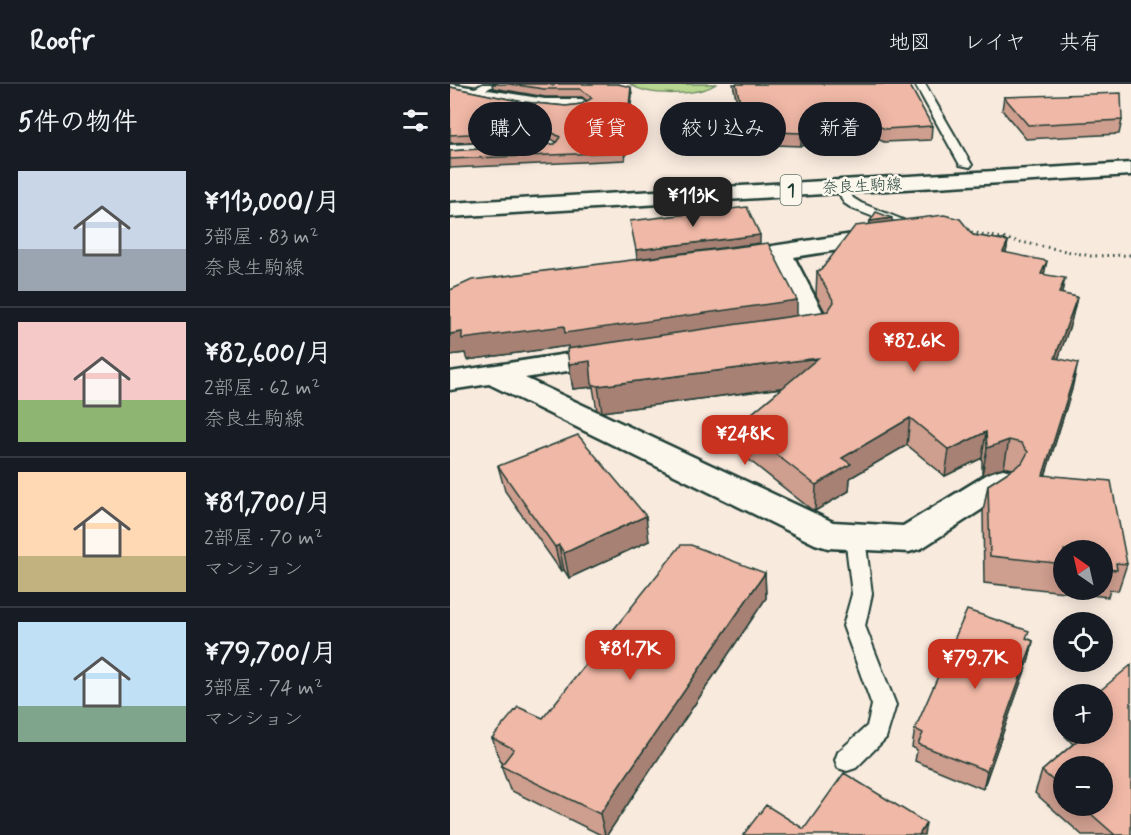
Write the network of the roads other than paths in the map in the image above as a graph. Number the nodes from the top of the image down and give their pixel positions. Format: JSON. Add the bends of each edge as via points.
{"nodes":[{"id":1,"x":920,"y":84,"type":"edge"},
{"id":2,"x":450,"y":87,"type":"edge"},
{"id":3,"x":484,"y":88,"type":"edge"},
{"id":4,"x":564,"y":105,"type":"edge"},
{"id":5,"x":468,"y":150,"type":"edge"},
{"id":6,"x":450,"y":151,"type":"edge"},
{"id":7,"x":1131,"y":157,"type":"edge"},
{"id":8,"x":966,"y":165,"type":"junction"},
{"id":9,"x":1131,"y":169,"type":"edge"},
{"id":10,"x":842,"y":187,"type":"junction"},
{"id":11,"x":450,"y":195,"type":"edge"},
{"id":12,"x":450,"y":210,"type":"edge"},
{"id":13,"x":924,"y":231,"type":"edge"},
{"id":14,"x":895,"y":235,"type":"edge"},
{"id":15,"x":779,"y":252,"type":"junction"},
{"id":16,"x":731,"y":258,"type":"edge"},
{"id":17,"x":759,"y":336,"type":"edge"},
{"id":18,"x":642,"y":352,"type":"edge"},
{"id":19,"x":490,"y":373,"type":"junction"},
{"id":20,"x":450,"y":381,"type":"edge"},
{"id":21,"x":1003,"y":480,"type":"edge"},
{"id":22,"x":855,"y":537,"type":"junction"},
{"id":23,"x":847,"y":760,"type":"dead end"}],
"edges":[{"from":1,"to":8,"type":"lane"},
{"from":2,"to":3,"type":"main road"},
{"from":3,"to":4,"type":"main road","via":[[545,105]]},
{"from":5,"to":6,"type":"main road"},
{"from":7,"to":8,"type":"main road","name":"奈良生駒線","number":"1"},
{"from":8,"to":11,"type":"main road","name":"奈良生駒線","number":"1"},
{"from":9,"to":10,"type":"main road","name":"奈良生駒線","number":"1"},
{"from":10,"to":12,"type":"main road","name":"奈良生駒線","number":"1"},
{"from":10,"to":13,"type":"lane","via":[[848,200],[857,206]]},
{"from":14,"to":15,"type":"main road"},
{"from":15,"to":16,"type":"main road"},
{"from":15,"to":17,"type":"main road","via":[[817,328]]},
{"from":18,"to":19,"type":"main road"},
{"from":19,"to":20,"type":"main road"},
{"from":19,"to":22,"type":"main road","via":[[828,535]]},
{"from":21,"to":22,"type":"main road","via":[[909,539]]},
{"from":22,"to":23,"type":"lane","via":[[862,594],[854,626],[884,705],[878,731]]}]}
